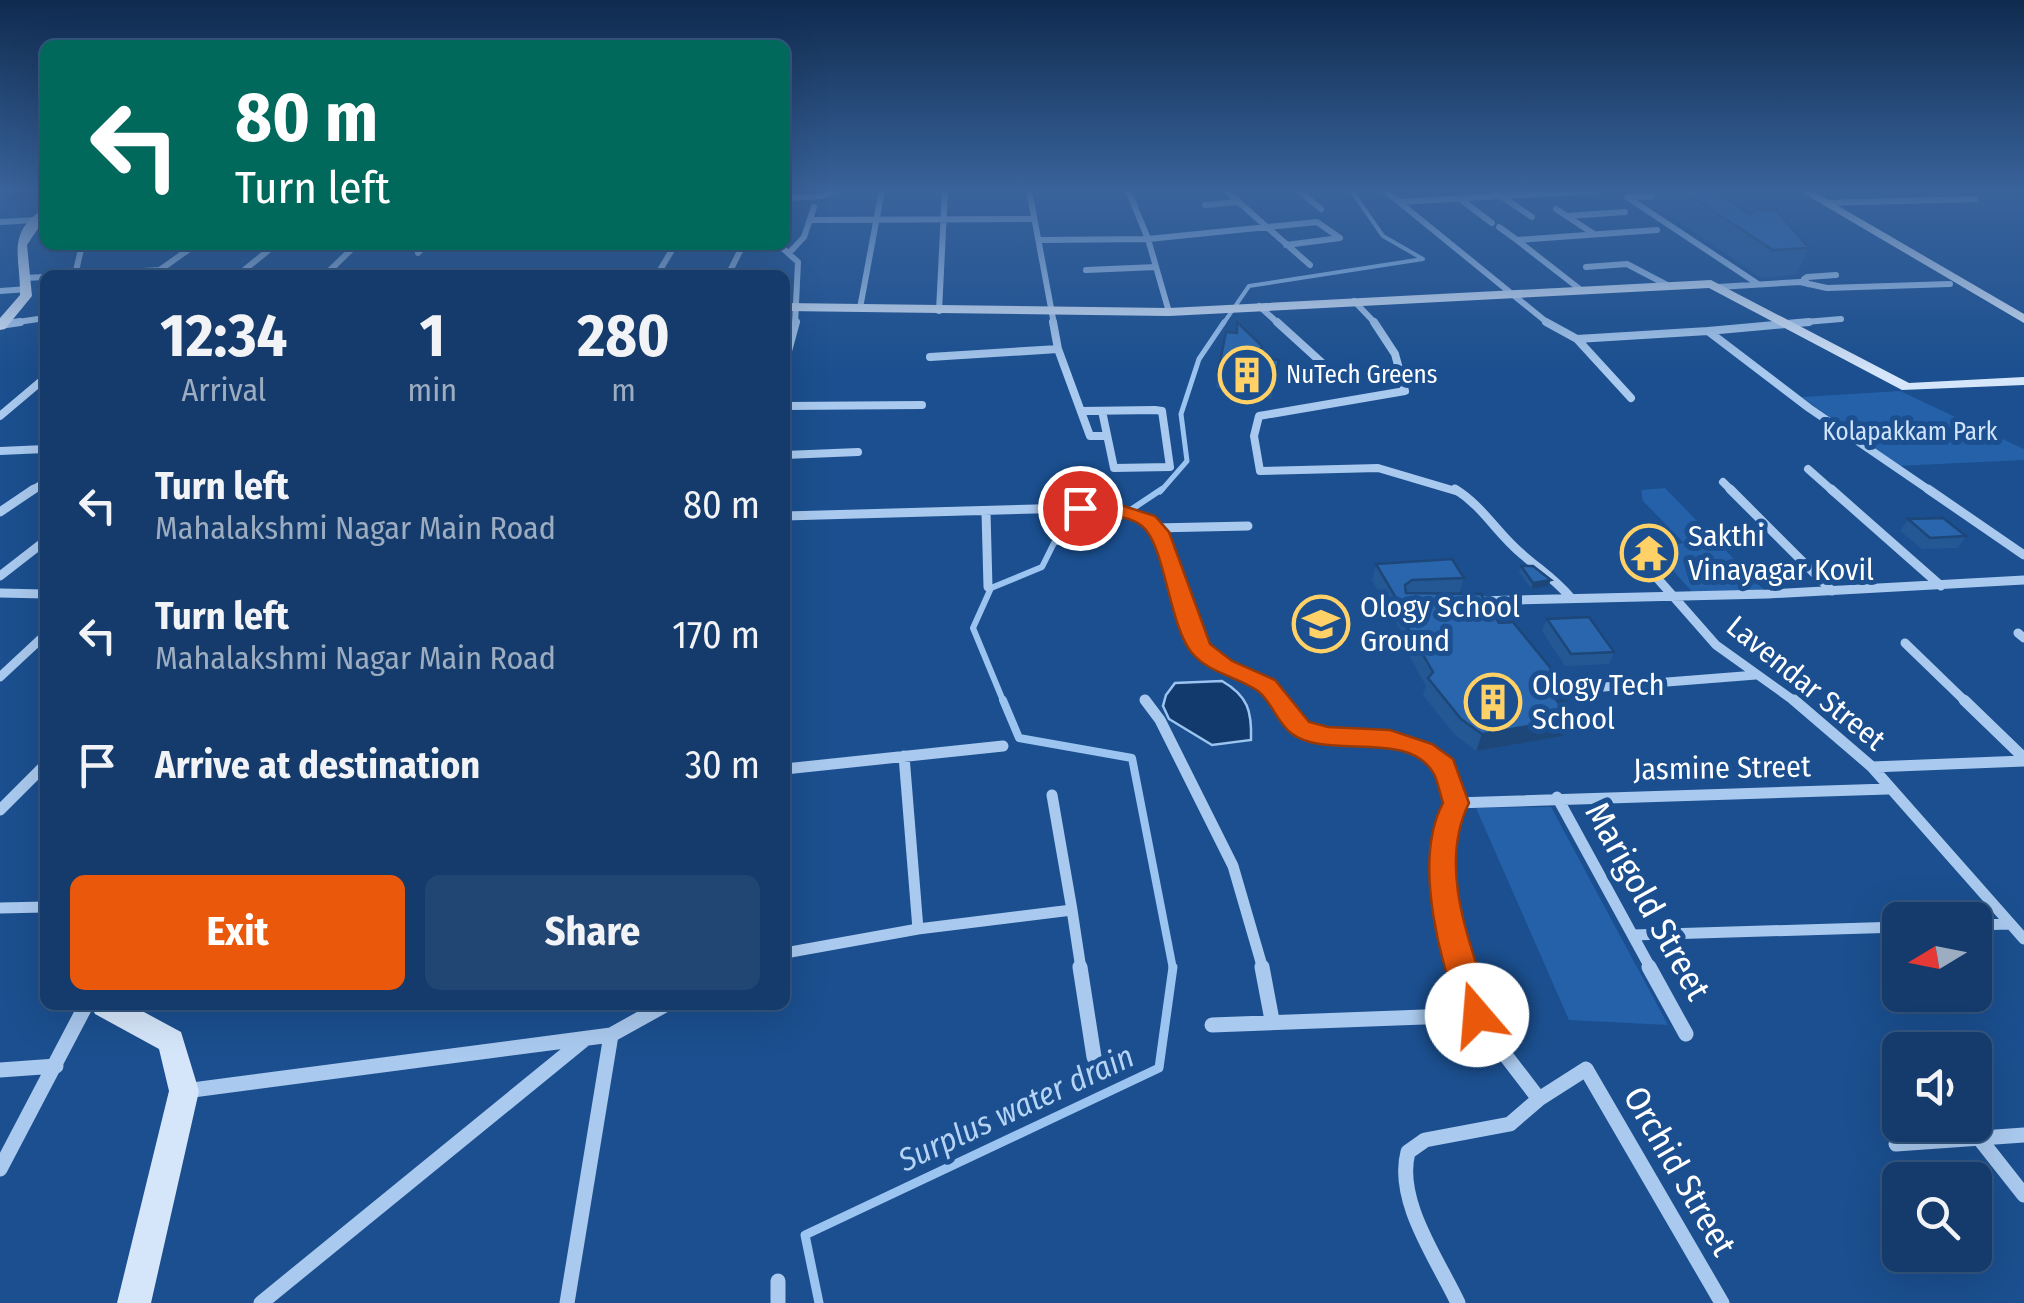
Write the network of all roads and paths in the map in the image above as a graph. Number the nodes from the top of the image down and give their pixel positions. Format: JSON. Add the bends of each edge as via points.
{"nodes":[{"id":1,"x":20,"y":251,"type":"edge"},
{"id":2,"x":188,"y":251,"type":"edge"},
{"id":3,"x":268,"y":251,"type":"edge"},
{"id":4,"x":350,"y":251,"type":"edge"},
{"id":5,"x":420,"y":251,"type":"edge"},
{"id":6,"x":871,"y":251,"type":"edge"},
{"id":7,"x":941,"y":251,"type":"edge"},
{"id":8,"x":1042,"y":251,"type":"edge"},
{"id":9,"x":1151,"y":251,"type":"edge"},
{"id":10,"x":1293,"y":251,"type":"edge"},
{"id":11,"x":1460,"y":251,"type":"edge"},
{"id":12,"x":1531,"y":251,"type":"edge"},
{"id":13,"x":1707,"y":251,"type":"edge"},
{"id":14,"x":1908,"y":251,"type":"edge"},
{"id":15,"x":790,"y":252,"type":"edge"},
{"id":16,"x":418,"y":253,"type":"dead end"},
{"id":17,"x":1310,"y":265,"type":"dead end"},
{"id":18,"x":1156,"y":267,"type":"junction"},
{"id":19,"x":1586,"y":267,"type":"dead end"},
{"id":20,"x":160,"y":270,"type":"edge"},
{"id":21,"x":244,"y":270,"type":"edge"},
{"id":22,"x":331,"y":270,"type":"edge"},
{"id":23,"x":1086,"y":270,"type":"dead end"},
{"id":24,"x":1836,"y":274,"type":"dead end"},
{"id":25,"x":40,"y":278,"type":"edge"},
{"id":26,"x":25,"y":283,"type":"junction"},
{"id":27,"x":1758,"y":284,"type":"junction"},
{"id":28,"x":1808,"y":284,"type":"junction"},
{"id":29,"x":1950,"y":284,"type":"dead end"},
{"id":30,"x":1668,"y":286,"type":"junction"},
{"id":31,"x":1718,"y":287,"type":"junction"},
{"id":32,"x":1581,"y":290,"type":"junction"},
{"id":33,"x":0,"y":291,"type":"edge"},
{"id":34,"x":1512,"y":293,"type":"junction"},
{"id":35,"x":1354,"y":301,"type":"junction"},
{"id":36,"x":792,"y":306,"type":"edge"},
{"id":37,"x":1259,"y":306,"type":"junction"},
{"id":38,"x":860,"y":308,"type":"junction"},
{"id":39,"x":940,"y":311,"type":"junction"},
{"id":40,"x":1050,"y":312,"type":"junction"},
{"id":41,"x":1169,"y":312,"type":"junction"},
{"id":42,"x":40,"y":319,"type":"edge"},
{"id":43,"x":1841,"y":319,"type":"dead end"},
{"id":44,"x":2024,"y":319,"type":"edge"},
{"id":45,"x":0,"y":325,"type":"edge"},
{"id":46,"x":1789,"y":325,"type":"junction"},
{"id":47,"x":1708,"y":332,"type":"junction"},
{"id":48,"x":1576,"y":339,"type":"junction"},
{"id":49,"x":1058,"y":349,"type":"junction"},
{"id":50,"x":930,"y":357,"type":"dead end"},
{"id":51,"x":1331,"y":370,"type":"dead end"},
{"id":52,"x":2024,"y":381,"type":"edge"},
{"id":53,"x":40,"y":382,"type":"edge"},
{"id":54,"x":1631,"y":398,"type":"dead end"},
{"id":55,"x":922,"y":405,"type":"dead end"},
{"id":56,"x":790,"y":406,"type":"edge"},
{"id":57,"x":1102,"y":411,"type":"junction"},
{"id":58,"x":1081,"y":412,"type":"junction"},
{"id":59,"x":0,"y":416,"type":"edge"},
{"id":60,"x":1107,"y":436,"type":"junction"},
{"id":61,"x":40,"y":449,"type":"edge"},
{"id":62,"x":0,"y":451,"type":"edge"},
{"id":63,"x":858,"y":452,"type":"dead end"},
{"id":64,"x":790,"y":455,"type":"edge"},
{"id":65,"x":1808,"y":468,"type":"dead end"},
{"id":66,"x":1723,"y":482,"type":"dead end"},
{"id":67,"x":40,"y":485,"type":"edge"},
{"id":68,"x":0,"y":512,"type":"edge"},
{"id":69,"x":986,"y":512,"type":"junction"},
{"id":70,"x":790,"y":516,"type":"edge"},
{"id":71,"x":1248,"y":526,"type":"dead end"},
{"id":72,"x":1155,"y":528,"type":"junction"},
{"id":73,"x":40,"y":545,"type":"edge"},
{"id":74,"x":1636,"y":554,"type":"dead end"},
{"id":75,"x":2024,"y":555,"type":"edge"},
{"id":76,"x":0,"y":576,"type":"edge"},
{"id":77,"x":2024,"y":580,"type":"edge"},
{"id":78,"x":1940,"y":586,"type":"junction"},
{"id":79,"x":988,"y":587,"type":"dead end"},
{"id":80,"x":1832,"y":591,"type":"junction"},
{"id":81,"x":0,"y":593,"type":"edge"},
{"id":82,"x":40,"y":594,"type":"edge"},
{"id":83,"x":1670,"y":595,"type":"junction"},
{"id":84,"x":1565,"y":598,"type":"junction"},
{"id":85,"x":1465,"y":602,"type":"edge"},
{"id":86,"x":40,"y":640,"type":"edge"},
{"id":87,"x":1905,"y":642,"type":"dead end"},
{"id":88,"x":1756,"y":675,"type":"junction"},
{"id":89,"x":0,"y":677,"type":"edge"},
{"id":90,"x":1554,"y":691,"type":"edge"},
{"id":91,"x":1145,"y":700,"type":"dead end"},
{"id":92,"x":1003,"y":746,"type":"dead end"},
{"id":93,"x":904,"y":756,"type":"junction"},
{"id":94,"x":2024,"y":760,"type":"edge"},
{"id":95,"x":790,"y":768,"type":"edge"},
{"id":96,"x":1872,"y":768,"type":"junction"},
{"id":97,"x":40,"y":769,"type":"edge"},
{"id":98,"x":1888,"y":789,"type":"junction"},
{"id":99,"x":1052,"y":795,"type":"dead end"},
{"id":100,"x":1556,"y":798,"type":"junction"},
{"id":101,"x":1456,"y":803,"type":"junction"},
{"id":102,"x":0,"y":810,"type":"edge"},
{"id":103,"x":40,"y":906,"type":"edge"},
{"id":104,"x":0,"y":908,"type":"edge"},
{"id":105,"x":1072,"y":910,"type":"junction"},
{"id":106,"x":2010,"y":924,"type":"junction"},
{"id":107,"x":1992,"y":925,"type":"edge"},
{"id":108,"x":1882,"y":928,"type":"edge"},
{"id":109,"x":918,"y":930,"type":"junction"},
{"id":110,"x":1632,"y":935,"type":"junction"},
{"id":111,"x":2024,"y":939,"type":"edge"},
{"id":112,"x":790,"y":952,"type":"edge"},
{"id":113,"x":84,"y":1010,"type":"edge"},
{"id":114,"x":114,"y":1010,"type":"edge"},
{"id":115,"x":656,"y":1010,"type":"edge"},
{"id":116,"x":1477,"y":1015,"type":"junction"},
{"id":117,"x":1272,"y":1020,"type":"junction"},
{"id":118,"x":1212,"y":1024,"type":"dead end"},
{"id":119,"x":1686,"y":1034,"type":"dead end"},
{"id":120,"x":611,"y":1035,"type":"junction"},
{"id":121,"x":586,"y":1038,"type":"junction"},
{"id":122,"x":1094,"y":1057,"type":"dead end"},
{"id":123,"x":56,"y":1066,"type":"junction"},
{"id":124,"x":0,"y":1070,"type":"edge"},
{"id":125,"x":184,"y":1091,"type":"junction"},
{"id":126,"x":1539,"y":1098,"type":"junction"},
{"id":127,"x":2024,"y":1135,"type":"edge"},
{"id":128,"x":1992,"y":1137,"type":"edge"},
{"id":129,"x":1923,"y":1142,"type":"edge"},
{"id":130,"x":1981,"y":1142,"type":"edge"},
{"id":131,"x":1896,"y":1144,"type":"dead end"},
{"id":132,"x":0,"y":1168,"type":"edge"},
{"id":133,"x":2024,"y":1195,"type":"edge"},
{"id":134,"x":778,"y":1281,"type":"dead end"},
{"id":135,"x":134,"y":1303,"type":"edge"},
{"id":136,"x":261,"y":1303,"type":"edge"},
{"id":137,"x":567,"y":1303,"type":"edge"},
{"id":138,"x":778,"y":1303,"type":"edge"},
{"id":139,"x":1458,"y":1303,"type":"edge"},
{"id":140,"x":1722,"y":1303,"type":"edge"}],
"edges":[{"from":1,"to":26,"type":"street"},
{"from":2,"to":20,"type":"street"},
{"from":3,"to":21,"type":"street"},
{"from":4,"to":22,"type":"street"},
{"from":5,"to":16,"type":"street"},
{"from":6,"to":38,"type":"street"},
{"from":7,"to":39,"type":"street"},
{"from":8,"to":40,"type":"street"},
{"from":9,"to":18,"type":"street"},
{"from":10,"to":17,"type":"street"},
{"from":11,"to":34,"type":"street"},
{"from":12,"to":32,"type":"street"},
{"from":13,"to":27,"type":"street"},
{"from":14,"to":44,"type":"street"},
{"from":15,"to":36,"type":"street","via":[[798,262]]},
{"from":18,"to":23,"type":"street"},
{"from":18,"to":41,"type":"street"},
{"from":19,"to":30,"type":"street","via":[[1627,264]]},
{"from":24,"to":28,"type":"street","via":[[1806,277]]},
{"from":25,"to":26,"type":"street"},
{"from":26,"to":33,"type":"street"},
{"from":26,"to":45,"type":"street","via":[[26,296]]},
{"from":27,"to":28,"type":"street"},
{"from":27,"to":31,"type":"street"},
{"from":28,"to":29,"type":"street"},
{"from":30,"to":31,"type":"street"},
{"from":30,"to":32,"type":"street"},
{"from":31,"to":46,"type":"street"},
{"from":32,"to":34,"type":"street"},
{"from":34,"to":35,"type":"street"},
{"from":34,"to":48,"type":"street"},
{"from":35,"to":37,"type":"street"},
{"from":35,"to":84,"type":"street","via":[[1383,332],[1405,391],[1259,416],[1254,449],[1260,470],[1378,468],[1438,483],[1476,502],[1522,554],[1552,575]]},
{"from":36,"to":38,"type":"street"},
{"from":37,"to":41,"type":"street"},
{"from":37,"to":51,"type":"street"},
{"from":38,"to":39,"type":"street"},
{"from":39,"to":40,"type":"street"},
{"from":40,"to":41,"type":"street"},
{"from":40,"to":49,"type":"street"},
{"from":42,"to":45,"type":"street"},
{"from":43,"to":46,"type":"street"},
{"from":46,"to":47,"type":"street"},
{"from":46,"to":52,"type":"street","via":[[1906,386]]},
{"from":47,"to":48,"type":"street"},
{"from":47,"to":75,"type":"street"},
{"from":48,"to":54,"type":"street"},
{"from":49,"to":50,"type":"street"},
{"from":49,"to":58,"type":"street"},
{"from":53,"to":59,"type":"street"},
{"from":55,"to":56,"type":"street"},
{"from":57,"to":58,"type":"street"},
{"from":57,"to":60,"type":"street"},
{"from":57,"to":60,"type":"street","via":[[1162,411],[1170,466],[1116,469]]},
{"from":58,"to":60,"type":"street","via":[[1090,436]]},
{"from":61,"to":62,"type":"street"},
{"from":63,"to":64,"type":"street"},
{"from":65,"to":78,"type":"street"},
{"from":66,"to":80,"type":"street"},
{"from":67,"to":68,"type":"street"},
{"from":69,"to":70,"type":"street"},
{"from":69,"to":72,"type":"street","via":[[1111,508]]},
{"from":69,"to":79,"type":"street"},
{"from":71,"to":72,"type":"street"},
{"from":72,"to":101,"type":"street","via":[[1189,624],[1213,660],[1267,686],[1292,720],[1312,733],[1390,739],[1423,750],[1444,766]]},
{"from":73,"to":76,"type":"street"},
{"from":74,"to":83,"type":"street","name":"Lavendar Street"},
{"from":77,"to":78,"type":"street"},
{"from":78,"to":80,"type":"street"},
{"from":80,"to":83,"type":"street"},
{"from":81,"to":82,"type":"street"},
{"from":83,"to":84,"type":"street"},
{"from":83,"to":88,"type":"street","name":"Lavendar Street","via":[[1716,646]]},
{"from":84,"to":85,"type":"street"},
{"from":86,"to":89,"type":"street"},
{"from":87,"to":94,"type":"street"},
{"from":88,"to":90,"type":"street"},
{"from":88,"to":96,"type":"street","name":"Lavendar Street"},
{"from":91,"to":117,"type":"street","via":[[1233,866]]},
{"from":92,"to":93,"type":"street"},
{"from":93,"to":95,"type":"street"},
{"from":93,"to":109,"type":"street"},
{"from":94,"to":96,"type":"street"},
{"from":96,"to":98,"type":"street","name":"Lavendar Street"},
{"from":97,"to":102,"type":"street"},
{"from":98,"to":100,"type":"street","name":"Jasmine Street"},
{"from":98,"to":106,"type":"street","name":"Lavendar Street"},
{"from":99,"to":105,"type":"street"},
{"from":100,"to":101,"type":"street","name":"Jasmine Street"},
{"from":100,"to":110,"type":"street","name":"Marigold Street"},
{"from":101,"to":116,"type":"street","via":[[1442,860],[1445,906]]},
{"from":103,"to":104,"type":"street"},
{"from":105,"to":109,"type":"street"},
{"from":105,"to":122,"type":"street"},
{"from":106,"to":107,"type":"street"},
{"from":106,"to":111,"type":"street","name":"Lavendar Street"},
{"from":108,"to":110,"type":"street"},
{"from":109,"to":112,"type":"street"},
{"from":110,"to":119,"type":"street","name":"Marigold Street"},
{"from":113,"to":123,"type":"street"},
{"from":114,"to":125,"type":"street","via":[[171,1041]]},
{"from":115,"to":120,"type":"street"},
{"from":116,"to":117,"type":"street"},
{"from":116,"to":126,"type":"street","via":[[1516,1077]]},
{"from":117,"to":118,"type":"street"},
{"from":120,"to":121,"type":"street"},
{"from":120,"to":137,"type":"street"},
{"from":121,"to":125,"type":"street"},
{"from":121,"to":136,"type":"street"},
{"from":123,"to":124,"type":"street"},
{"from":123,"to":132,"type":"street"},
{"from":125,"to":135,"type":"street"},
{"from":126,"to":139,"type":"street","via":[[1510,1124],[1413,1146],[1406,1156],[1406,1185]]},
{"from":126,"to":140,"type":"street","name":"Orchid Street","via":[[1586,1069]]},
{"from":127,"to":128,"type":"street"},
{"from":129,"to":131,"type":"street"},
{"from":130,"to":133,"type":"street"},
{"from":134,"to":138,"type":"street"}]}
